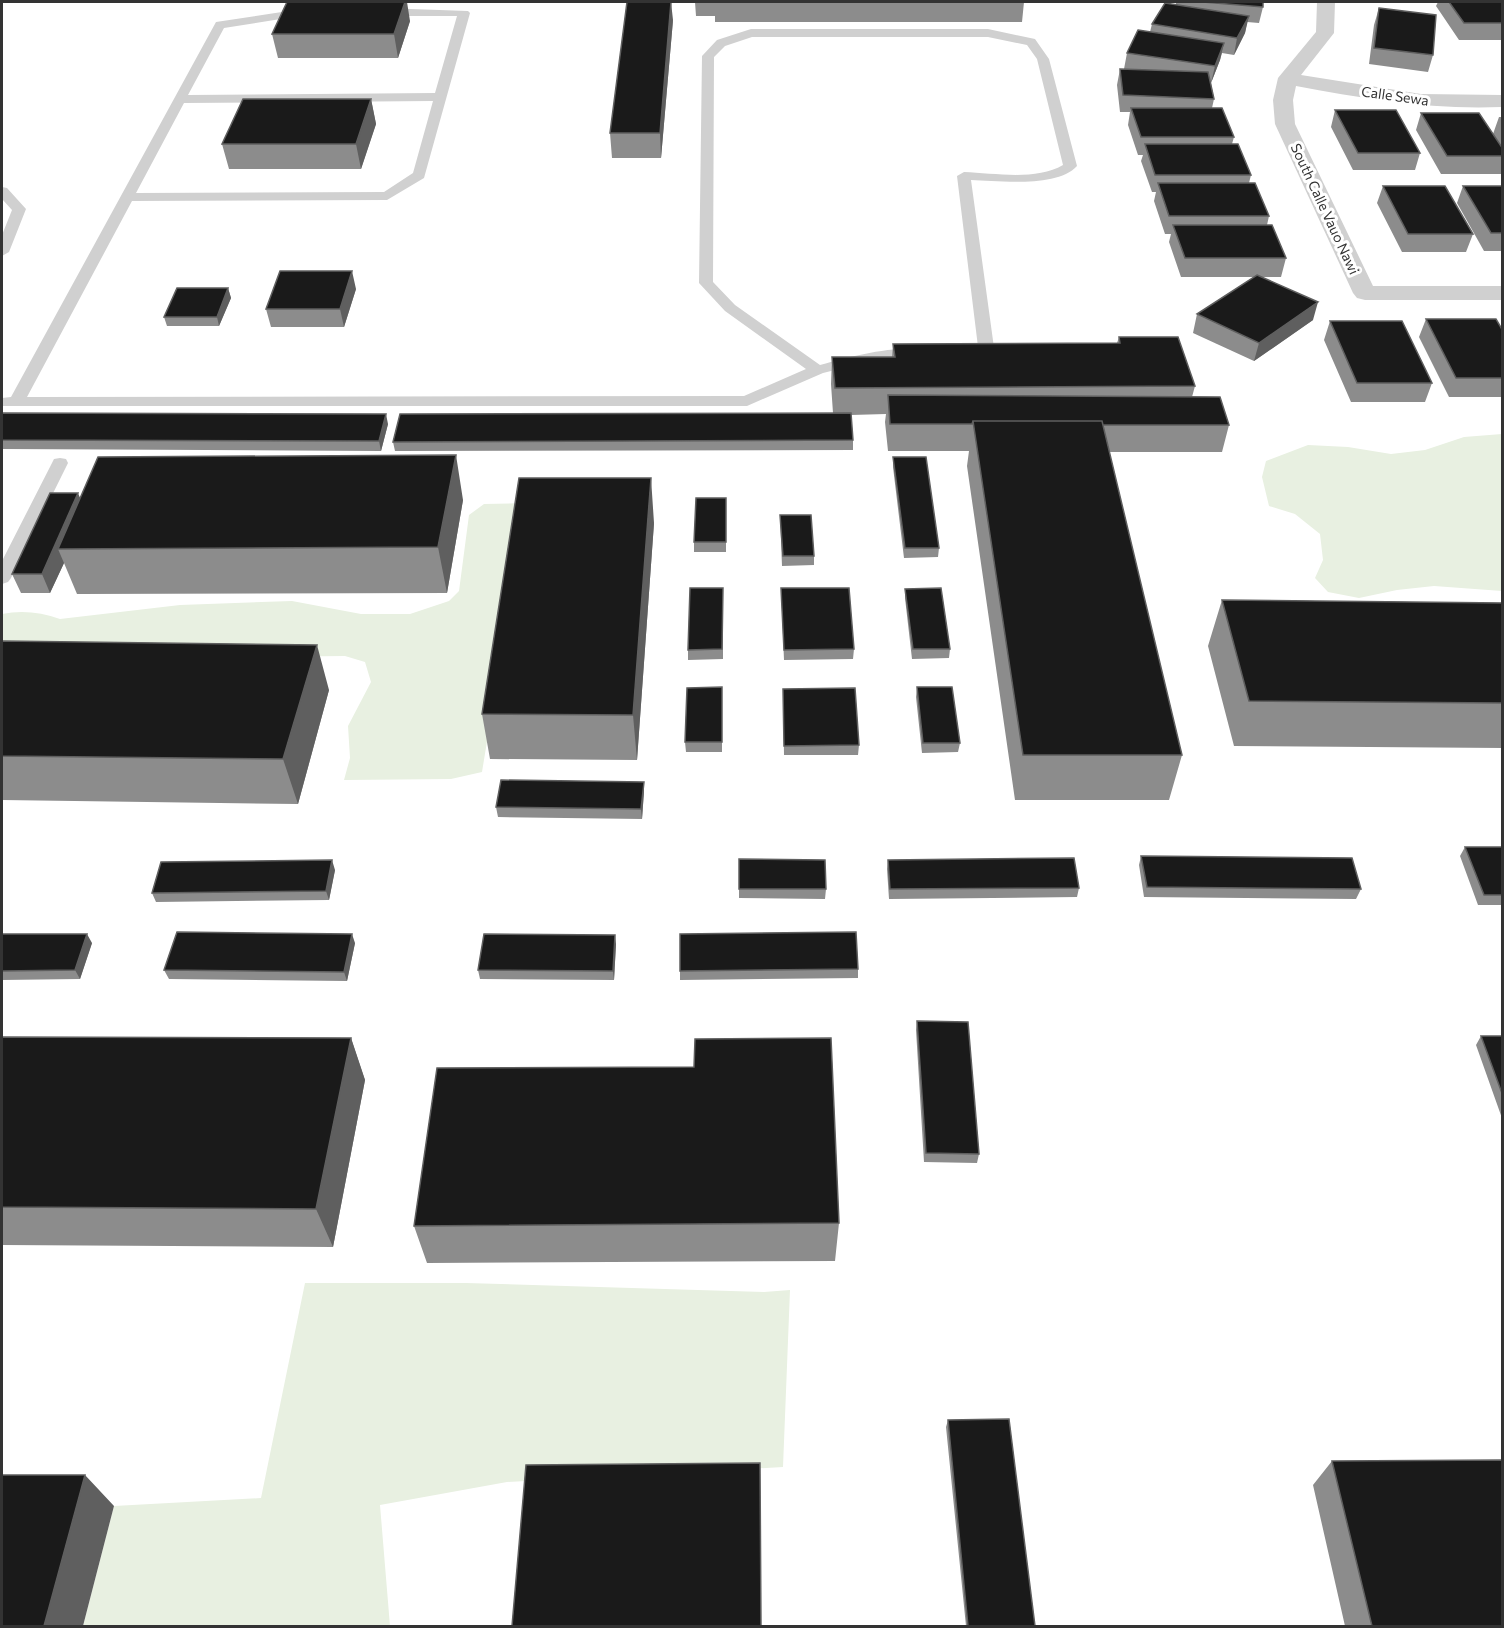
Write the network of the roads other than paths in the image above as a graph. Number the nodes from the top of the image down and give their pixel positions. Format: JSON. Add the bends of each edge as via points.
{"nodes":[{"id":1,"x":1326,"y":2,"type":"edge"},
{"id":2,"x":321,"y":12,"type":"edge"},
{"id":3,"x":369,"y":12,"type":"edge"},
{"id":4,"x":1288,"y":78,"type":"junction"},
{"id":5,"x":441,"y":97,"type":"junction"},
{"id":6,"x":180,"y":99,"type":"junction"},
{"id":7,"x":1503,"y":101,"type":"edge"},
{"id":8,"x":2,"y":191,"type":"edge"},
{"id":9,"x":127,"y":197,"type":"junction"},
{"id":10,"x":2,"y":252,"type":"edge"},
{"id":11,"x":1503,"y":293,"type":"edge"},
{"id":12,"x":931,"y":355,"type":"edge"},
{"id":13,"x":1008,"y":356,"type":"edge"},
{"id":14,"x":817,"y":370,"type":"junction"},
{"id":15,"x":9,"y":402,"type":"edge"},
{"id":16,"x":60,"y":463,"type":"dead end"},
{"id":17,"x":2,"y":578,"type":"edge"}],
"edges":[{"from":1,"to":4,"type":"street","via":[[1326,33]]},
{"from":2,"to":6,"type":"lane","via":[[220,25]]},
{"from":3,"to":5,"type":"lane","via":[[464,13]]},
{"from":4,"to":7,"type":"street","name":"Calle Sewa","via":[[1402,100],[1464,104]]},
{"from":4,"to":11,"type":"street","name":"South Calle Vauo Nawi","via":[[1283,100],[1285,124],[1365,293]]},
{"from":5,"to":6,"type":"lane"},
{"from":5,"to":9,"type":"lane","via":[[419,175],[387,196]]},
{"from":6,"to":9,"type":"lane"},
{"from":8,"to":10,"type":"lane","via":[[19,209]]},
{"from":9,"to":15,"type":"lane"},
{"from":12,"to":14,"type":"lane","via":[[875,355]]},
{"from":13,"to":14,"type":"lane","via":[[982,355],[964,176],[1024,177],[1063,172],[1070,166],[1043,59],[1031,42],[988,33],[751,33],[721,43],[708,56],[706,283],[730,308]]},
{"from":14,"to":15,"type":"lane","via":[[747,401]]},
{"from":16,"to":17,"type":"lane"}]}
